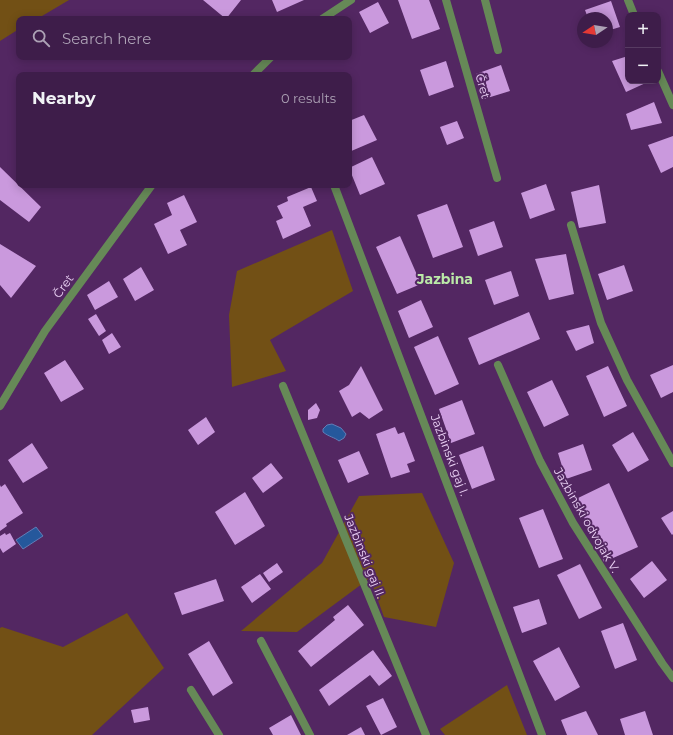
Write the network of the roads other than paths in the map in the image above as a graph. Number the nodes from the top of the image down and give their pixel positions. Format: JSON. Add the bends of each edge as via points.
{"nodes":[{"id":1,"x":352,"y":0,"type":"edge"},
{"id":2,"x":446,"y":0,"type":"edge"},
{"id":3,"x":485,"y":0,"type":"edge"},
{"id":4,"x":628,"y":0,"type":"edge"},
{"id":5,"x":633,"y":12,"type":"edge"},
{"id":6,"x":327,"y":16,"type":"edge"},
{"id":7,"x":498,"y":50,"type":"dead end"},
{"id":8,"x":268,"y":60,"type":"edge"},
{"id":9,"x":256,"y":72,"type":"edge"},
{"id":10,"x":661,"y":78,"type":"edge"},
{"id":11,"x":673,"y":105,"type":"edge"},
{"id":12,"x":496,"y":178,"type":"dead end"},
{"id":13,"x":150,"y":188,"type":"edge"},
{"id":14,"x":335,"y":188,"type":"edge"},
{"id":15,"x":571,"y":225,"type":"dead end"},
{"id":16,"x":498,"y":365,"type":"dead end"},
{"id":17,"x":283,"y":386,"type":"dead end"},
{"id":18,"x":0,"y":406,"type":"edge"},
{"id":19,"x":673,"y":463,"type":"edge"},
{"id":20,"x":261,"y":640,"type":"dead end"},
{"id":21,"x":673,"y":678,"type":"edge"},
{"id":22,"x":191,"y":690,"type":"dead end"},
{"id":23,"x":219,"y":735,"type":"edge"},
{"id":24,"x":310,"y":735,"type":"edge"},
{"id":25,"x":426,"y":735,"type":"edge"},
{"id":26,"x":542,"y":735,"type":"edge"}],
"edges":[{"from":1,"to":6,"type":"street"},
{"from":2,"to":12,"type":"street","name":"Čret"},
{"from":3,"to":7,"type":"street"},
{"from":4,"to":5,"type":"street"},
{"from":8,"to":9,"type":"street"},
{"from":10,"to":11,"type":"street"},
{"from":13,"to":18,"type":"street","name":"Čret","via":[[45,331]]},
{"from":14,"to":26,"type":"street","name":"Jazbinski gaj I."},
{"from":15,"to":19,"type":"street","via":[[601,323],[627,380]]},
{"from":16,"to":21,"type":"street","name":"Jazbinski odvojak V.","via":[[540,461],[573,523]]},
{"from":17,"to":25,"type":"street","name":"Jazbinski gaj II."},
{"from":20,"to":24,"type":"street"},
{"from":22,"to":23,"type":"street"}]}
